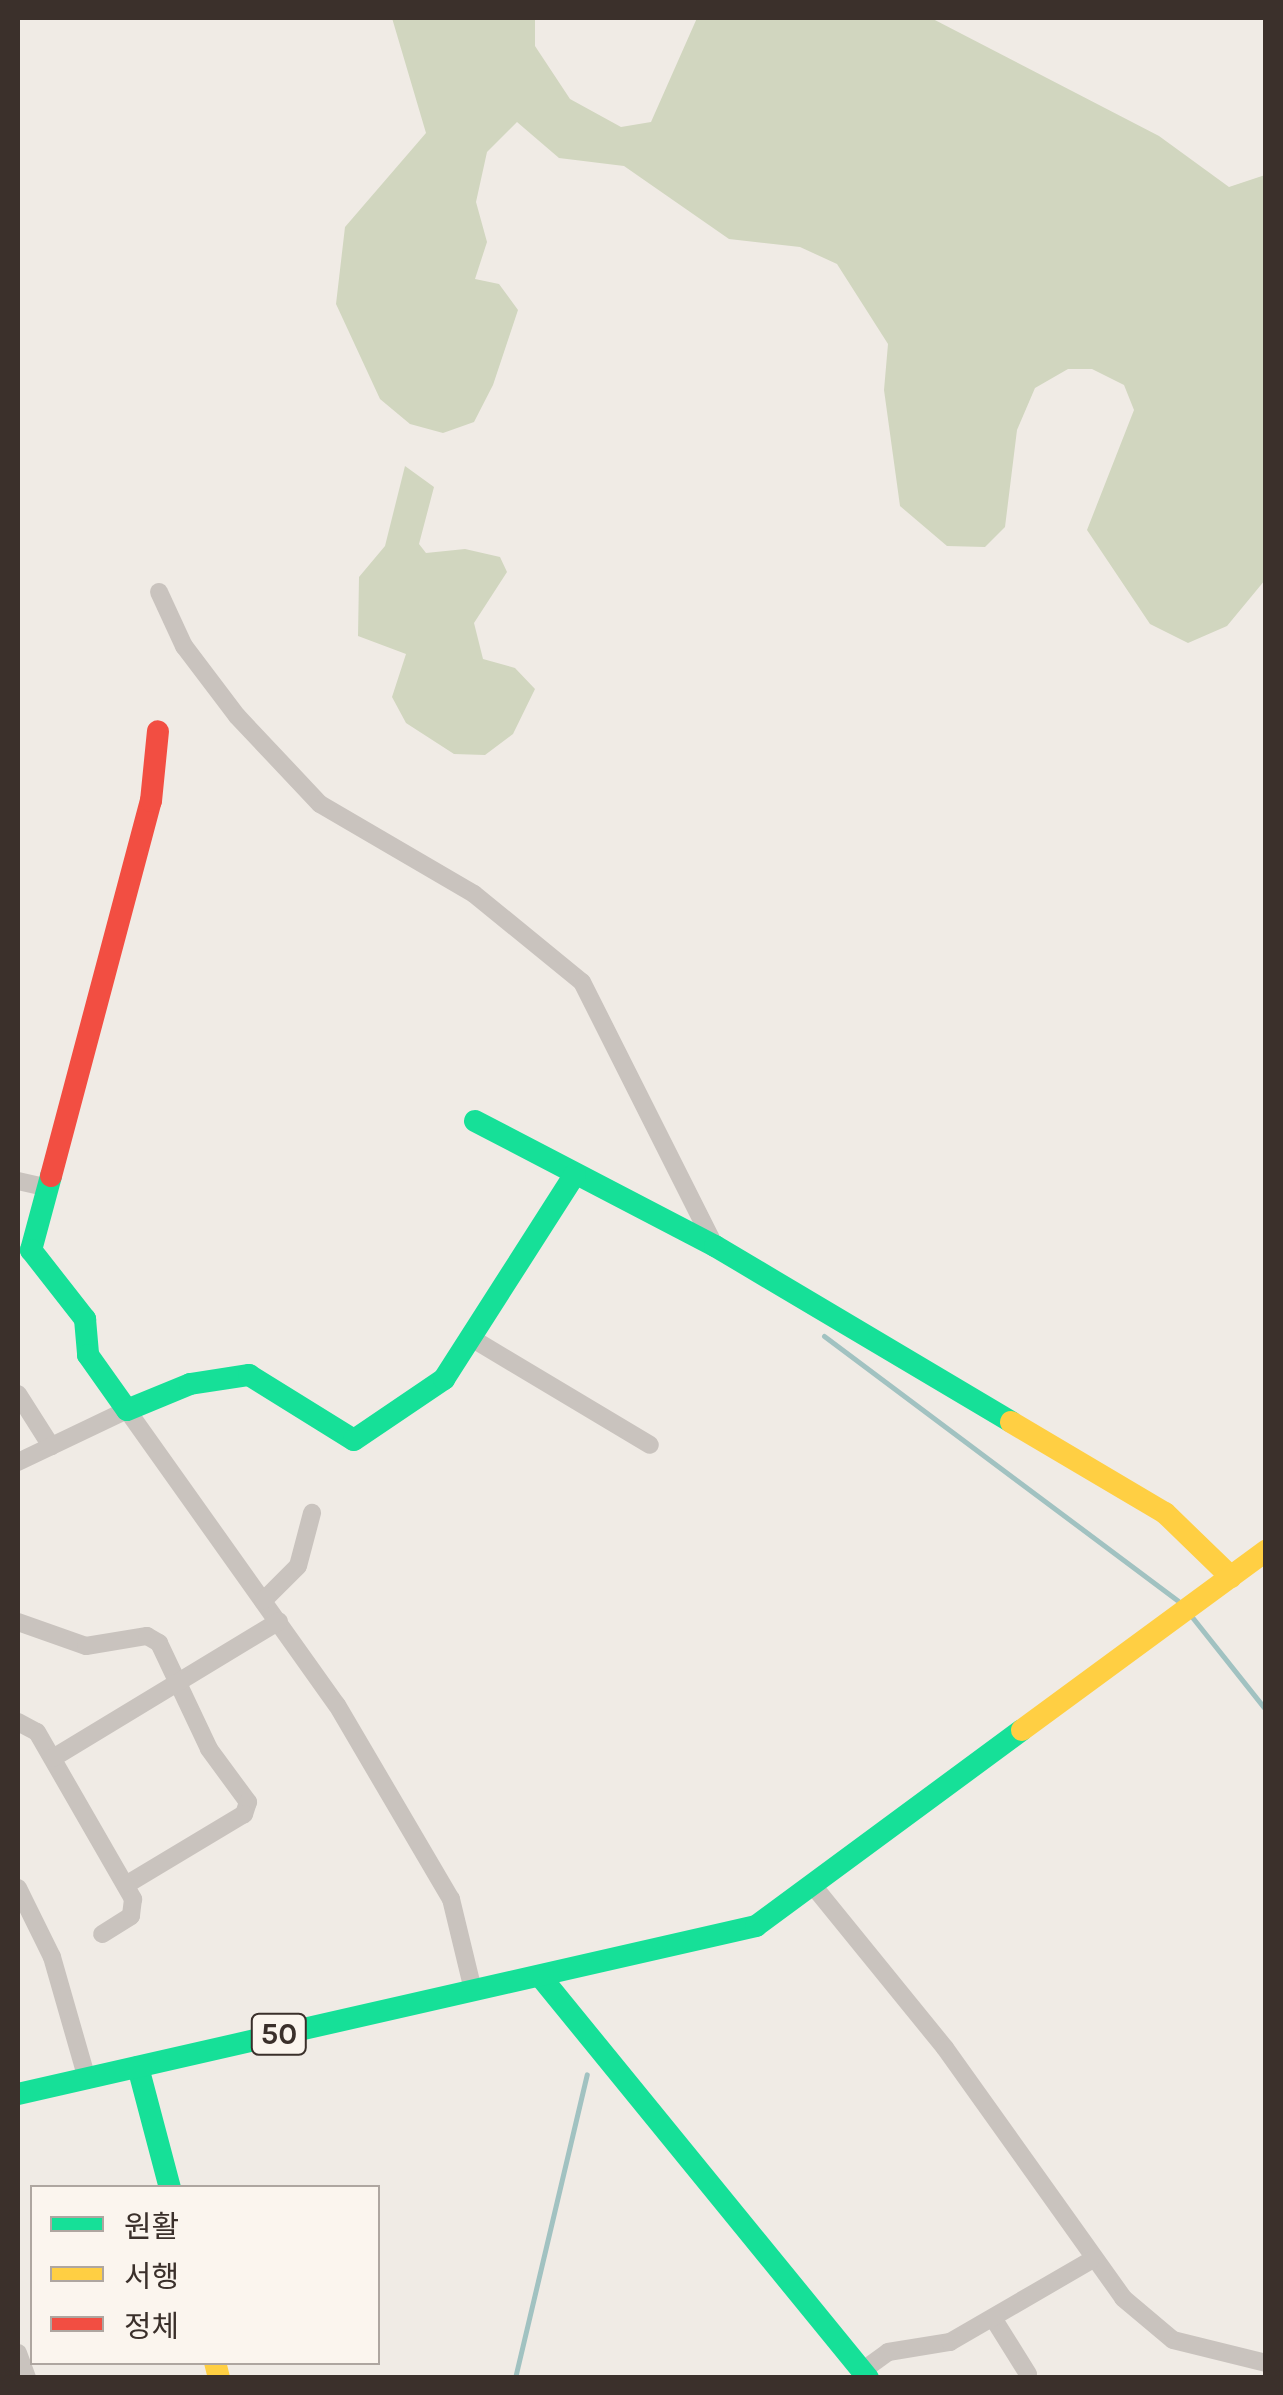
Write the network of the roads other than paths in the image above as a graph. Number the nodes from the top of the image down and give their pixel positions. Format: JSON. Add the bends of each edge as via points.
{"nodes":[{"id":1,"x":158,"y":592,"type":"dead end"},
{"id":2,"x":158,"y":730,"type":"dead end"},
{"id":3,"x":475,"y":1121,"type":"dead end"},
{"id":4,"x":575,"y":1174,"type":"junction"},
{"id":5,"x":18,"y":1181,"type":"edge"},
{"id":6,"x":43,"y":1187,"type":"junction"},
{"id":7,"x":714,"y":1246,"type":"junction"},
{"id":8,"x":24,"y":1254,"type":"edge"},
{"id":9,"x":472,"y":1340,"type":"junction"},
{"id":10,"x":18,"y":1394,"type":"edge"},
{"id":11,"x":127,"y":1410,"type":"junction"},
{"id":12,"x":650,"y":1445,"type":"dead end"},
{"id":13,"x":51,"y":1446,"type":"junction"},
{"id":14,"x":18,"y":1462,"type":"edge"},
{"id":15,"x":312,"y":1512,"type":"dead end"},
{"id":16,"x":1266,"y":1552,"type":"edge"},
{"id":17,"x":1232,"y":1577,"type":"junction"},
{"id":18,"x":264,"y":1601,"type":"junction"},
{"id":19,"x":279,"y":1621,"type":"junction"},
{"id":20,"x":18,"y":1622,"type":"edge"},
{"id":21,"x":180,"y":1678,"type":"junction"},
{"id":22,"x":18,"y":1722,"type":"edge"},
{"id":23,"x":54,"y":1758,"type":"junction"},
{"id":24,"x":126,"y":1884,"type":"junction"},
{"id":25,"x":18,"y":1888,"type":"edge"},
{"id":26,"x":815,"y":1888,"type":"junction"},
{"id":27,"x":102,"y":1934,"type":"dead end"},
{"id":28,"x":540,"y":1976,"type":"junction"},
{"id":29,"x":473,"y":1990,"type":"junction"},
{"id":30,"x":138,"y":2068,"type":"junction"},
{"id":31,"x":87,"y":2079,"type":"junction"},
{"id":32,"x":18,"y":2094,"type":"edge"},
{"id":33,"x":169,"y":2185,"type":"edge"},
{"id":34,"x":1090,"y":2262,"type":"junction"},
{"id":35,"x":993,"y":2318,"type":"junction"},
{"id":36,"x":18,"y":2352,"type":"edge"},
{"id":37,"x":1266,"y":2364,"type":"edge"},
{"id":38,"x":865,"y":2374,"type":"edge"},
{"id":39,"x":1028,"y":2374,"type":"dead end"},
{"id":40,"x":27,"y":2378,"type":"edge"}],
"edges":[{"from":1,"to":7,"type":"street","via":[[184,646],[308,793],[502,914],[582,982]]},
{"from":2,"to":6,"type":"street","via":[[150,801]]},
{"from":3,"to":4,"type":"street"},
{"from":4,"to":7,"type":"street"},
{"from":4,"to":9,"type":"street"},
{"from":5,"to":6,"type":"street"},
{"from":6,"to":8,"type":"street"},
{"from":7,"to":17,"type":"street","via":[[1165,1514]]},
{"from":8,"to":11,"type":"street","via":[[85,1319],[88,1354]]},
{"from":9,"to":11,"type":"street","via":[[444,1379],[354,1440],[249,1375],[190,1384]]},
{"from":9,"to":12,"type":"street"},
{"from":10,"to":13,"type":"street"},
{"from":11,"to":13,"type":"street"},
{"from":11,"to":18,"type":"street"},
{"from":13,"to":14,"type":"street"},
{"from":15,"to":18,"type":"street","via":[[298,1566]]},
{"from":16,"to":17,"type":"street"},
{"from":17,"to":26,"type":"street"},
{"from":18,"to":19,"type":"street"},
{"from":19,"to":21,"type":"street"},
{"from":19,"to":29,"type":"street","via":[[451,1899]]},
{"from":20,"to":21,"type":"street","via":[[86,1646],[146,1636]]},
{"from":21,"to":23,"type":"street"},
{"from":21,"to":24,"type":"street","via":[[210,1749],[248,1802],[244,1814]]},
{"from":22,"to":23,"type":"street"},
{"from":23,"to":24,"type":"street"},
{"from":24,"to":27,"type":"street","via":[[132,1916]]},
{"from":25,"to":31,"type":"street","via":[[52,1957]]},
{"from":26,"to":28,"type":"street","via":[[712,1942]]},
{"from":26,"to":34,"type":"street","via":[[945,2048]]},
{"from":28,"to":29,"type":"street","number":"50"},
{"from":28,"to":38,"type":"street"},
{"from":29,"to":30,"type":"street","number":"50"},
{"from":30,"to":31,"type":"street","number":"50"},
{"from":30,"to":33,"type":"street"},
{"from":31,"to":32,"type":"street","number":"50"},
{"from":34,"to":35,"type":"street"},
{"from":34,"to":37,"type":"street","via":[[1173,2340]]},
{"from":35,"to":38,"type":"street","via":[[950,2342],[888,2352]]},
{"from":35,"to":39,"type":"street"},
{"from":36,"to":40,"type":"street"}]}
